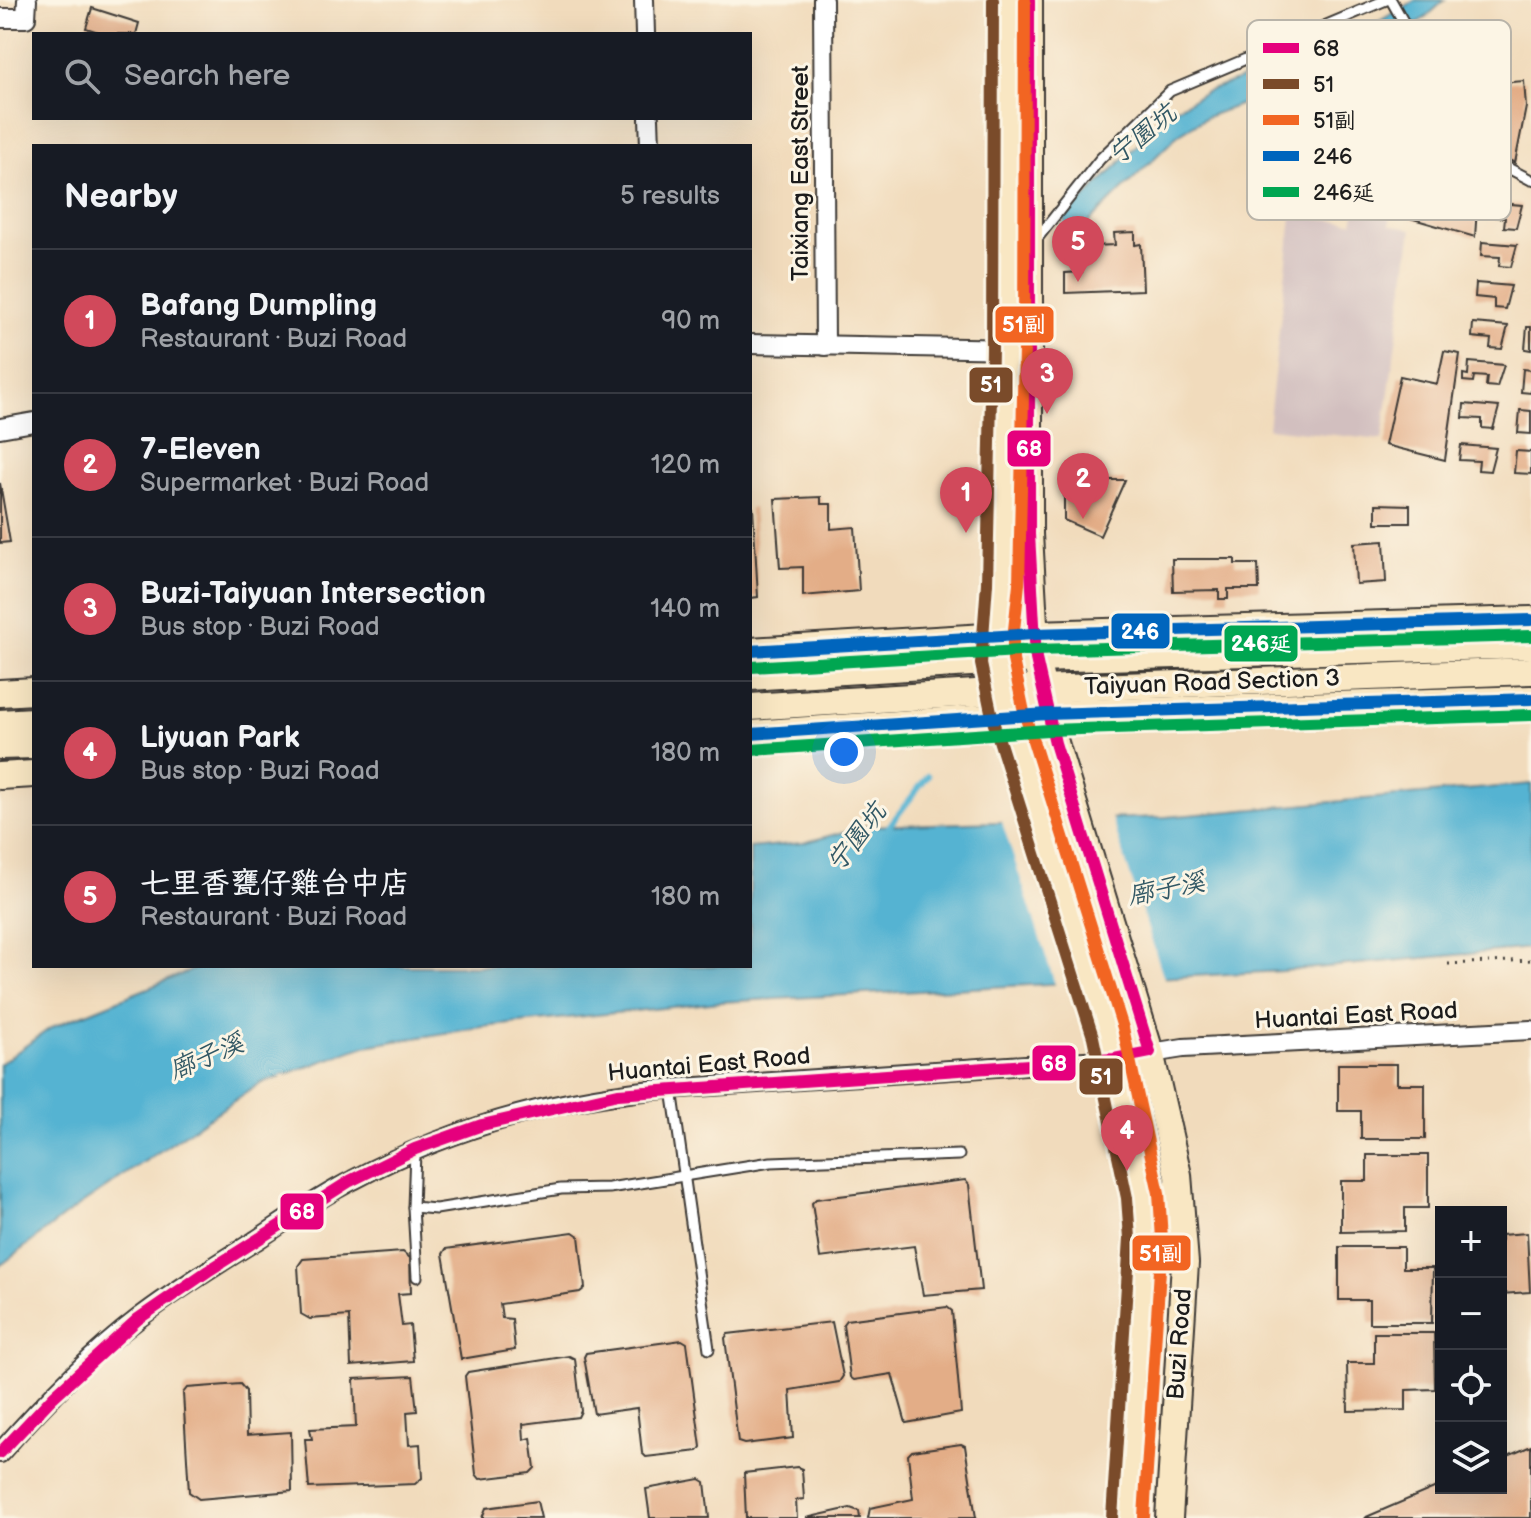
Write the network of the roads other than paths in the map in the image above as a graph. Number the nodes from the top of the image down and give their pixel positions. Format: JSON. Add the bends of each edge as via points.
{"nodes":[{"id":1,"x":27,"y":0,"type":"edge"},
{"id":2,"x":644,"y":0,"type":"edge"},
{"id":3,"x":823,"y":0,"type":"edge"},
{"id":4,"x":1009,"y":0,"type":"edge"},
{"id":5,"x":1029,"y":0,"type":"edge"},
{"id":6,"x":1391,"y":2,"type":"edge"},
{"id":7,"x":0,"y":18,"type":"edge"},
{"id":8,"x":1346,"y":20,"type":"edge"},
{"id":9,"x":1402,"y":20,"type":"edge"},
{"id":10,"x":645,"y":32,"type":"edge"},
{"id":11,"x":1247,"y":60,"type":"edge"},
{"id":12,"x":649,"y":120,"type":"edge"},
{"id":13,"x":650,"y":144,"type":"edge"},
{"id":14,"x":1511,"y":170,"type":"edge"},
{"id":15,"x":1531,"y":180,"type":"edge"},
{"id":16,"x":1019,"y":248,"type":"junction"},
{"id":17,"x":752,"y":344,"type":"edge"},
{"id":18,"x":825,"y":346,"type":"junction"},
{"id":19,"x":1019,"y":349,"type":"junction"},
{"id":20,"x":32,"y":422,"type":"edge"},
{"id":21,"x":0,"y":428,"type":"edge"},
{"id":22,"x":1531,"y":620,"type":"edge"},
{"id":23,"x":1531,"y":645,"type":"edge"},
{"id":24,"x":1035,"y":647,"type":"junction"},
{"id":25,"x":997,"y":650,"type":"junction"},
{"id":26,"x":752,"y":651,"type":"edge"},
{"id":27,"x":1531,"y":671,"type":"edge"},
{"id":28,"x":752,"y":677,"type":"edge"},
{"id":29,"x":1040,"y":689,"type":"junction"},
{"id":30,"x":32,"y":691,"type":"edge"},
{"id":31,"x":0,"y":693,"type":"edge"},
{"id":32,"x":1531,"y":699,"type":"edge"},
{"id":33,"x":1005,"y":704,"type":"junction"},
{"id":34,"x":752,"y":707,"type":"edge"},
{"id":35,"x":1047,"y":714,"type":"junction"},
{"id":36,"x":32,"y":721,"type":"edge"},
{"id":37,"x":0,"y":723,"type":"edge"},
{"id":38,"x":752,"y":734,"type":"edge"},
{"id":39,"x":32,"y":745,"type":"edge"},
{"id":40,"x":0,"y":746,"type":"edge"},
{"id":41,"x":32,"y":774,"type":"edge"},
{"id":42,"x":0,"y":776,"type":"edge"},
{"id":43,"x":1531,"y":1030,"type":"edge"},
{"id":44,"x":1147,"y":1041,"type":"junction"},
{"id":45,"x":1114,"y":1059,"type":"junction"},
{"id":46,"x":672,"y":1089,"type":"junction"},
{"id":47,"x":415,"y":1149,"type":"junction"},
{"id":48,"x":959,"y":1155,"type":"dead end"},
{"id":49,"x":684,"y":1174,"type":"junction"},
{"id":50,"x":413,"y":1207,"type":"junction"},
{"id":51,"x":417,"y":1277,"type":"dead end"},
{"id":52,"x":709,"y":1349,"type":"dead end"},
{"id":53,"x":0,"y":1453,"type":"edge"},
{"id":54,"x":1128,"y":1518,"type":"edge"},
{"id":55,"x":1169,"y":1518,"type":"edge"}],
"edges":[{"from":1,"to":7,"type":"street","via":[[26,18]]},
{"from":2,"to":10,"type":"street"},
{"from":3,"to":18,"type":"street","name":"Taixiang East Street"},
{"from":4,"to":16,"type":"main road"},
{"from":5,"to":16,"type":"main road"},
{"from":6,"to":8,"type":"lane"},
{"from":6,"to":9,"type":"lane"},
{"from":11,"to":16,"type":"lane","via":[[1170,91]]},
{"from":12,"to":13,"type":"street"},
{"from":14,"to":15,"type":"lane"},
{"from":16,"to":19,"type":"main road"},
{"from":17,"to":18,"type":"street"},
{"from":18,"to":19,"type":"street"},
{"from":19,"to":24,"type":"main road"},
{"from":19,"to":25,"type":"main road"},
{"from":20,"to":21,"type":"street"},
{"from":22,"to":24,"type":"main road","name":"Taiyuan Road Section 3"},
{"from":23,"to":24,"type":"main road","name":"Taiyuan Road Section 3"},
{"from":24,"to":25,"type":"main road","name":"Taiyuan Road Section 3"},
{"from":24,"to":29,"type":"main road"},
{"from":25,"to":26,"type":"main road","name":"Taiyuan Road Section 3"},
{"from":25,"to":28,"type":"main road","name":"Taiyuan Road Section 3"},
{"from":25,"to":33,"type":"main road"},
{"from":27,"to":29,"type":"main road","name":"Taiyuan Road Section 3"},
{"from":29,"to":33,"type":"main road","name":"Taiyuan Road Section 3"},
{"from":29,"to":35,"type":"main road"},
{"from":30,"to":31,"type":"main road"},
{"from":32,"to":35,"type":"main road","name":"Taiyuan Road Section 3"},
{"from":33,"to":34,"type":"main road","name":"Taiyuan Road Section 3"},
{"from":33,"to":35,"type":"main road","name":"Taiyuan Road Section 3"},
{"from":33,"to":38,"type":"main road","name":"Taiyuan Road Section 3"},
{"from":33,"to":45,"type":"main road","name":"Buzi Road"},
{"from":35,"to":44,"type":"main road","name":"Buzi Road"},
{"from":36,"to":37,"type":"main road"},
{"from":39,"to":40,"type":"main road"},
{"from":41,"to":42,"type":"main road"},
{"from":43,"to":44,"type":"street","name":"Huantai East Road"},
{"from":44,"to":45,"type":"street","name":"Huantai East Road"},
{"from":44,"to":55,"type":"main road","name":"Buzi Road","via":[[1173,1148],[1185,1231]]},
{"from":45,"to":46,"type":"street","name":"Huantai East Road"},
{"from":45,"to":54,"type":"main road","name":"Buzi Road","via":[[1143,1196],[1146,1238]]},
{"from":46,"to":47,"type":"street","name":"Huantai East Road","via":[[584,1099],[482,1125]]},
{"from":46,"to":49,"type":"lane"},
{"from":47,"to":50,"type":"lane"},
{"from":47,"to":53,"type":"street","name":"Huantai East Road","via":[[350,1181],[138,1319]]},
{"from":48,"to":49,"type":"lane","via":[[797,1160]]},
{"from":49,"to":50,"type":"lane","via":[[609,1188],[561,1189],[436,1209]]},
{"from":49,"to":52,"type":"lane"},
{"from":50,"to":51,"type":"lane"}]}
